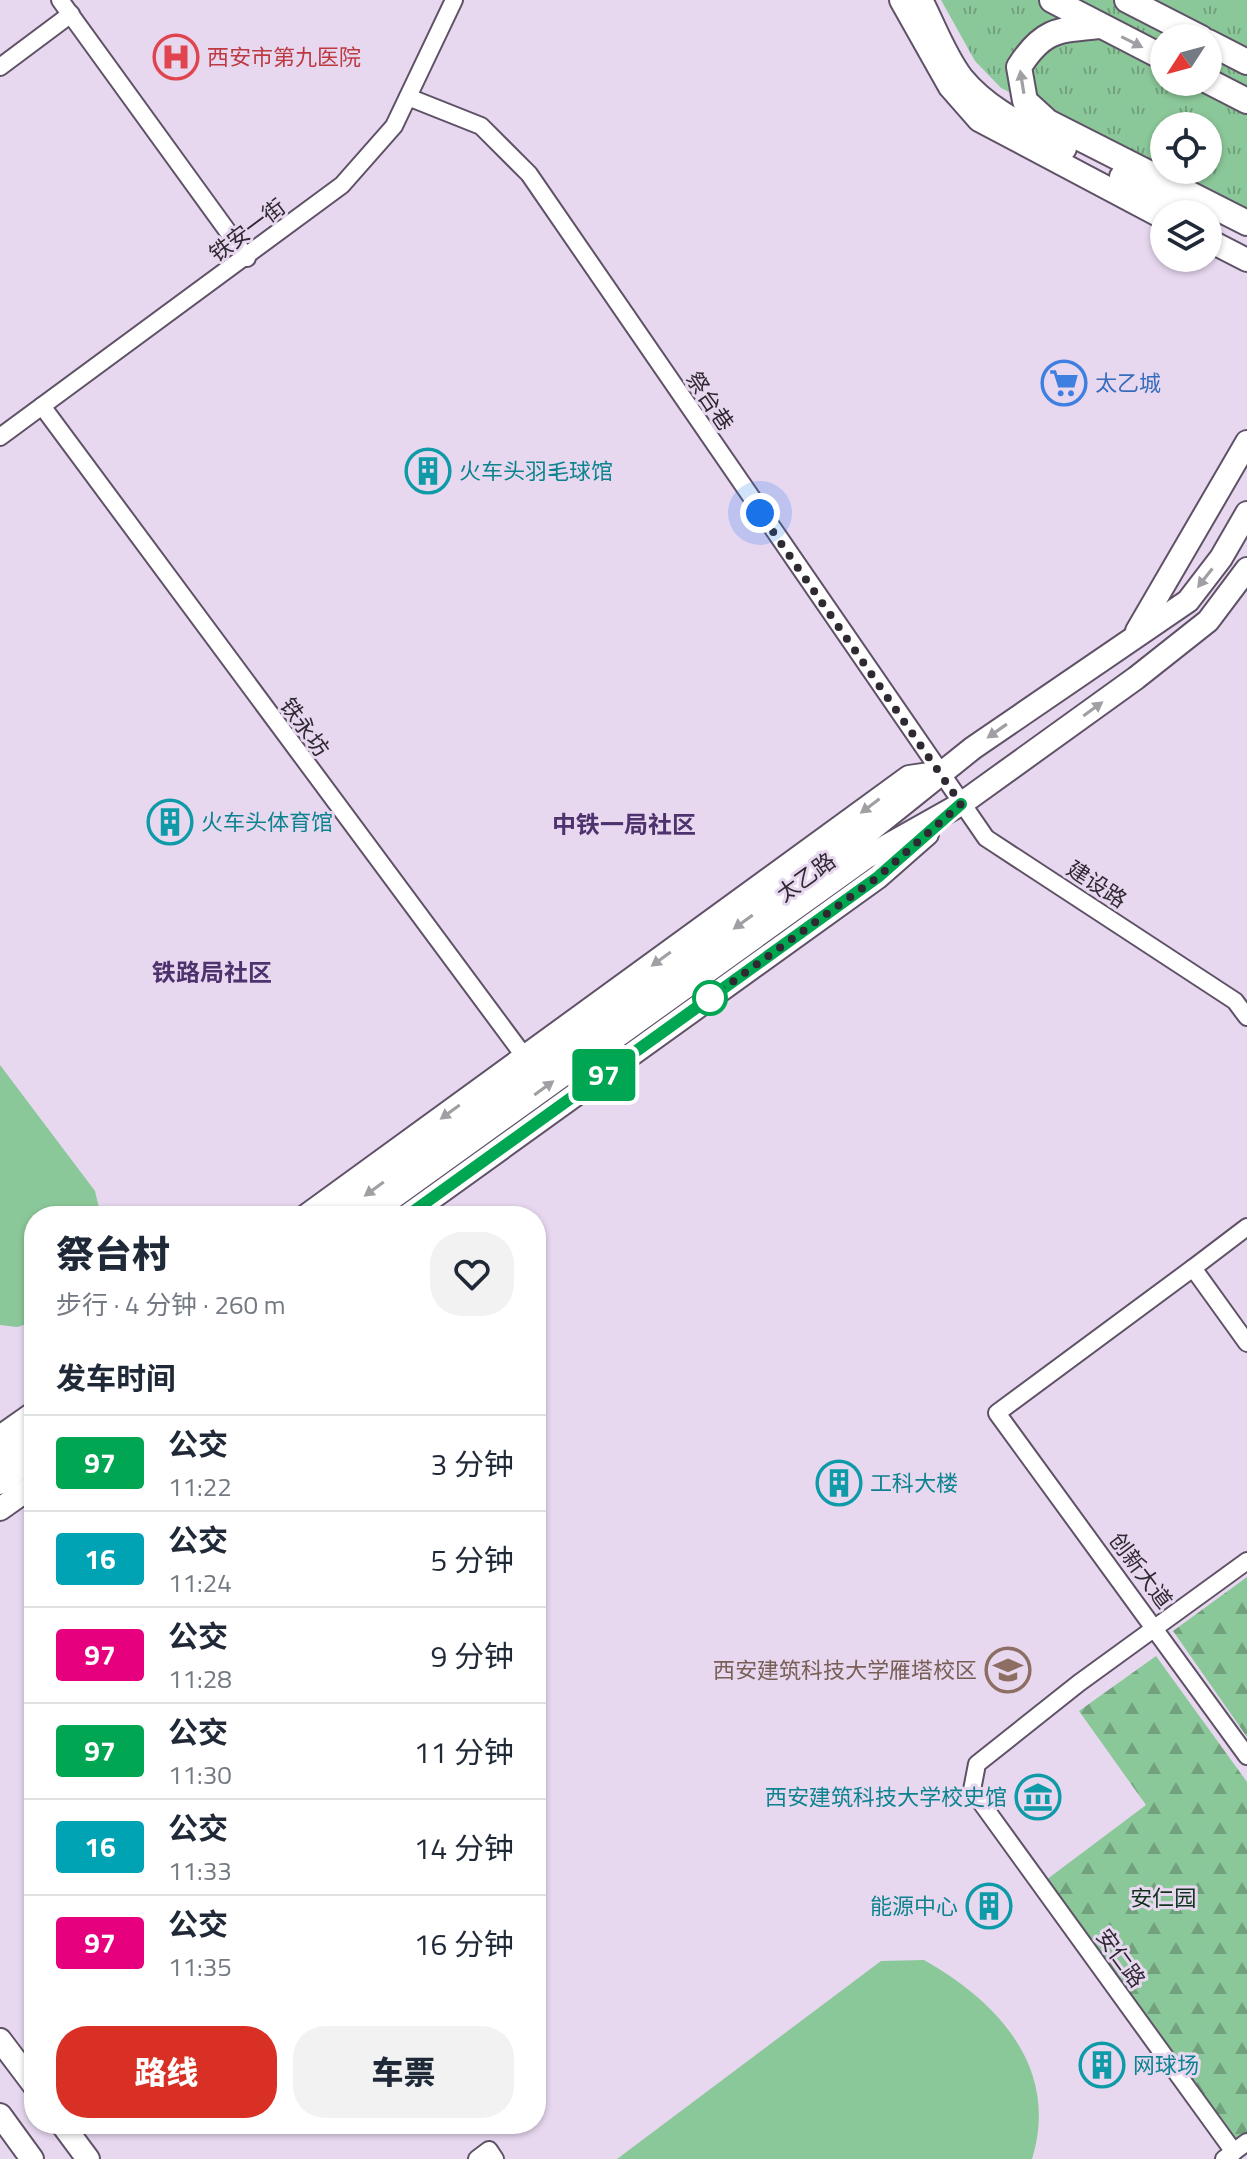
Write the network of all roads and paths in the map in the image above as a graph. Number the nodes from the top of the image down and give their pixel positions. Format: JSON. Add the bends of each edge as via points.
{"nodes":[{"id":1,"x":60,"y":0,"type":"edge"},
{"id":2,"x":454,"y":0,"type":"edge"},
{"id":3,"x":901,"y":0,"type":"edge"},
{"id":4,"x":920,"y":0,"type":"edge"},
{"id":5,"x":1052,"y":0,"type":"edge"},
{"id":6,"x":1127,"y":0,"type":"edge"},
{"id":7,"x":71,"y":14,"type":"junction"},
{"id":8,"x":1174,"y":24,"type":"edge"},
{"id":9,"x":1100,"y":26,"type":"junction"},
{"id":10,"x":1222,"y":49,"type":"edge"},
{"id":11,"x":1150,"y":51,"type":"edge"},
{"id":12,"x":1247,"y":62,"type":"edge"},
{"id":13,"x":0,"y":67,"type":"edge"},
{"id":14,"x":1222,"y":88,"type":"edge"},
{"id":15,"x":408,"y":97,"type":"junction"},
{"id":16,"x":1247,"y":101,"type":"edge"},
{"id":17,"x":1166,"y":200,"type":"edge"},
{"id":18,"x":1150,"y":211,"type":"edge"},
{"id":19,"x":1247,"y":223,"type":"edge"},
{"id":20,"x":1222,"y":229,"type":"edge"},
{"id":21,"x":1247,"y":242,"type":"edge"},
{"id":22,"x":1222,"y":247,"type":"edge"},
{"id":23,"x":247,"y":258,"type":"junction"},
{"id":24,"x":1247,"y":260,"type":"edge"},
{"id":25,"x":42,"y":406,"type":"junction"},
{"id":26,"x":0,"y":437,"type":"edge"},
{"id":27,"x":1247,"y":442,"type":"edge"},
{"id":28,"x":1247,"y":513,"type":"edge"},
{"id":29,"x":1247,"y":569,"type":"edge"},
{"id":30,"x":1247,"y":591,"type":"edge"},
{"id":31,"x":1208,"y":621,"type":"junction"},
{"id":32,"x":1134,"y":635,"type":"junction"},
{"id":33,"x":939,"y":773,"type":"junction"},
{"id":34,"x":961,"y":804,"type":"junction"},
{"id":35,"x":1241,"y":998,"type":"edge"},
{"id":36,"x":1247,"y":1017,"type":"edge"},
{"id":37,"x":531,"y":1064,"type":"junction"},
{"id":38,"x":321,"y":1206,"type":"edge"},
{"id":39,"x":350,"y":1206,"type":"edge"},
{"id":40,"x":381,"y":1206,"type":"edge"},
{"id":41,"x":421,"y":1206,"type":"edge"},
{"id":42,"x":1247,"y":1227,"type":"edge"},
{"id":43,"x":1193,"y":1268,"type":"junction"},
{"id":44,"x":1247,"y":1343,"type":"edge"},
{"id":45,"x":24,"y":1420,"type":"edge"},
{"id":46,"x":0,"y":1437,"type":"edge"},
{"id":47,"x":24,"y":1443,"type":"edge"},
{"id":48,"x":0,"y":1461,"type":"edge"},
{"id":49,"x":24,"y":1465,"type":"edge"},
{"id":50,"x":0,"y":1483,"type":"edge"},
{"id":51,"x":24,"y":1492,"type":"edge"},
{"id":52,"x":0,"y":1509,"type":"edge"},
{"id":53,"x":1247,"y":1561,"type":"edge"},
{"id":54,"x":1157,"y":1629,"type":"junction"},
{"id":55,"x":1247,"y":1756,"type":"edge"},
{"id":56,"x":0,"y":2040,"type":"edge"},
{"id":57,"x":24,"y":2072,"type":"edge"},
{"id":58,"x":0,"y":2115,"type":"edge"},
{"id":59,"x":69,"y":2134,"type":"edge"},
{"id":60,"x":1235,"y":2151,"type":"edge"},
{"id":61,"x":32,"y":2159,"type":"edge"},
{"id":62,"x":88,"y":2159,"type":"edge"},
{"id":63,"x":477,"y":2159,"type":"edge"},
{"id":64,"x":495,"y":2159,"type":"edge"}],
"edges":[{"from":1,"to":7,"type":"street"},
{"from":2,"to":15,"type":"street","name":"铁安一街"},
{"from":3,"to":18,"type":"main road","via":[[950,87],[979,120]]},
{"from":4,"to":17,"type":"highway","via":[[959,75],[978,95],[1009,119]]},
{"from":5,"to":9,"type":"highway"},
{"from":6,"to":8,"type":"highway"},
{"from":7,"to":13,"type":"street"},
{"from":7,"to":23,"type":"street"},
{"from":9,"to":11,"type":"highway","one_way":true},
{"from":19,"to":9,"type":"highway","one_way":true,"via":[[1048,122],[1025,101],[1019,67],[1033,45],[1055,30]]},
{"from":10,"to":12,"type":"highway"},
{"from":14,"to":16,"type":"highway"},
{"from":15,"to":23,"type":"street","name":"铁安一街","via":[[394,126],[342,185]]},
{"from":15,"to":33,"type":"street","name":"祭台巷","via":[[481,126],[529,174]]},
{"from":20,"to":21,"type":"highway"},
{"from":22,"to":24,"type":"main road"},
{"from":23,"to":25,"type":"street","name":"铁安一街"},
{"from":25,"to":26,"type":"street","name":"铁安一街"},
{"from":25,"to":37,"type":"street","name":"铁永坊"},
{"from":27,"to":32,"type":"main road"},
{"from":28,"to":32,"type":"main road","name":"太乙路","one_way":true,"via":[[1188,601]]},
{"from":29,"to":31,"type":"main road","name":"太乙路"},
{"from":30,"to":31,"type":"main road"},
{"from":34,"to":31,"type":"main road","name":"太乙路","one_way":true},
{"from":32,"to":33,"type":"main road","name":"太乙路","one_way":true},
{"from":33,"to":34,"type":"street","name":"建设路"},
{"from":33,"to":37,"type":"main road","name":"太乙路","one_way":true,"via":[[862,837]]},
{"from":34,"to":35,"type":"street","name":"建设路","via":[[986,838]]},
{"from":40,"to":34,"type":"main road","name":"太乙路","one_way":true,"via":[[865,858]]},
{"from":34,"to":41,"type":"main road","via":[[878,877]]},
{"from":35,"to":36,"type":"street","name":"建设路"},
{"from":37,"to":38,"type":"main road","one_way":true},
{"from":37,"to":39,"type":"main road","name":"太乙路","one_way":true},
{"from":42,"to":43,"type":"street"},
{"from":43,"to":44,"type":"street"},
{"from":43,"to":54,"type":"street","name":"创新大道","via":[[997,1413]]},
{"from":45,"to":46,"type":"main road"},
{"from":47,"to":48,"type":"main road"},
{"from":49,"to":50,"type":"main road"},
{"from":51,"to":52,"type":"main road"},
{"from":53,"to":54,"type":"street"},
{"from":54,"to":55,"type":"street","name":"创新大道"},
{"from":54,"to":60,"type":"street","name":"安仁路","via":[[977,1764],[972,1790]]},
{"from":56,"to":57,"type":"main road"},
{"from":58,"to":61,"type":"main road"},
{"from":59,"to":62,"type":"main road"},
{"from":63,"to":64,"type":"street","via":[[489,2150]]}]}
